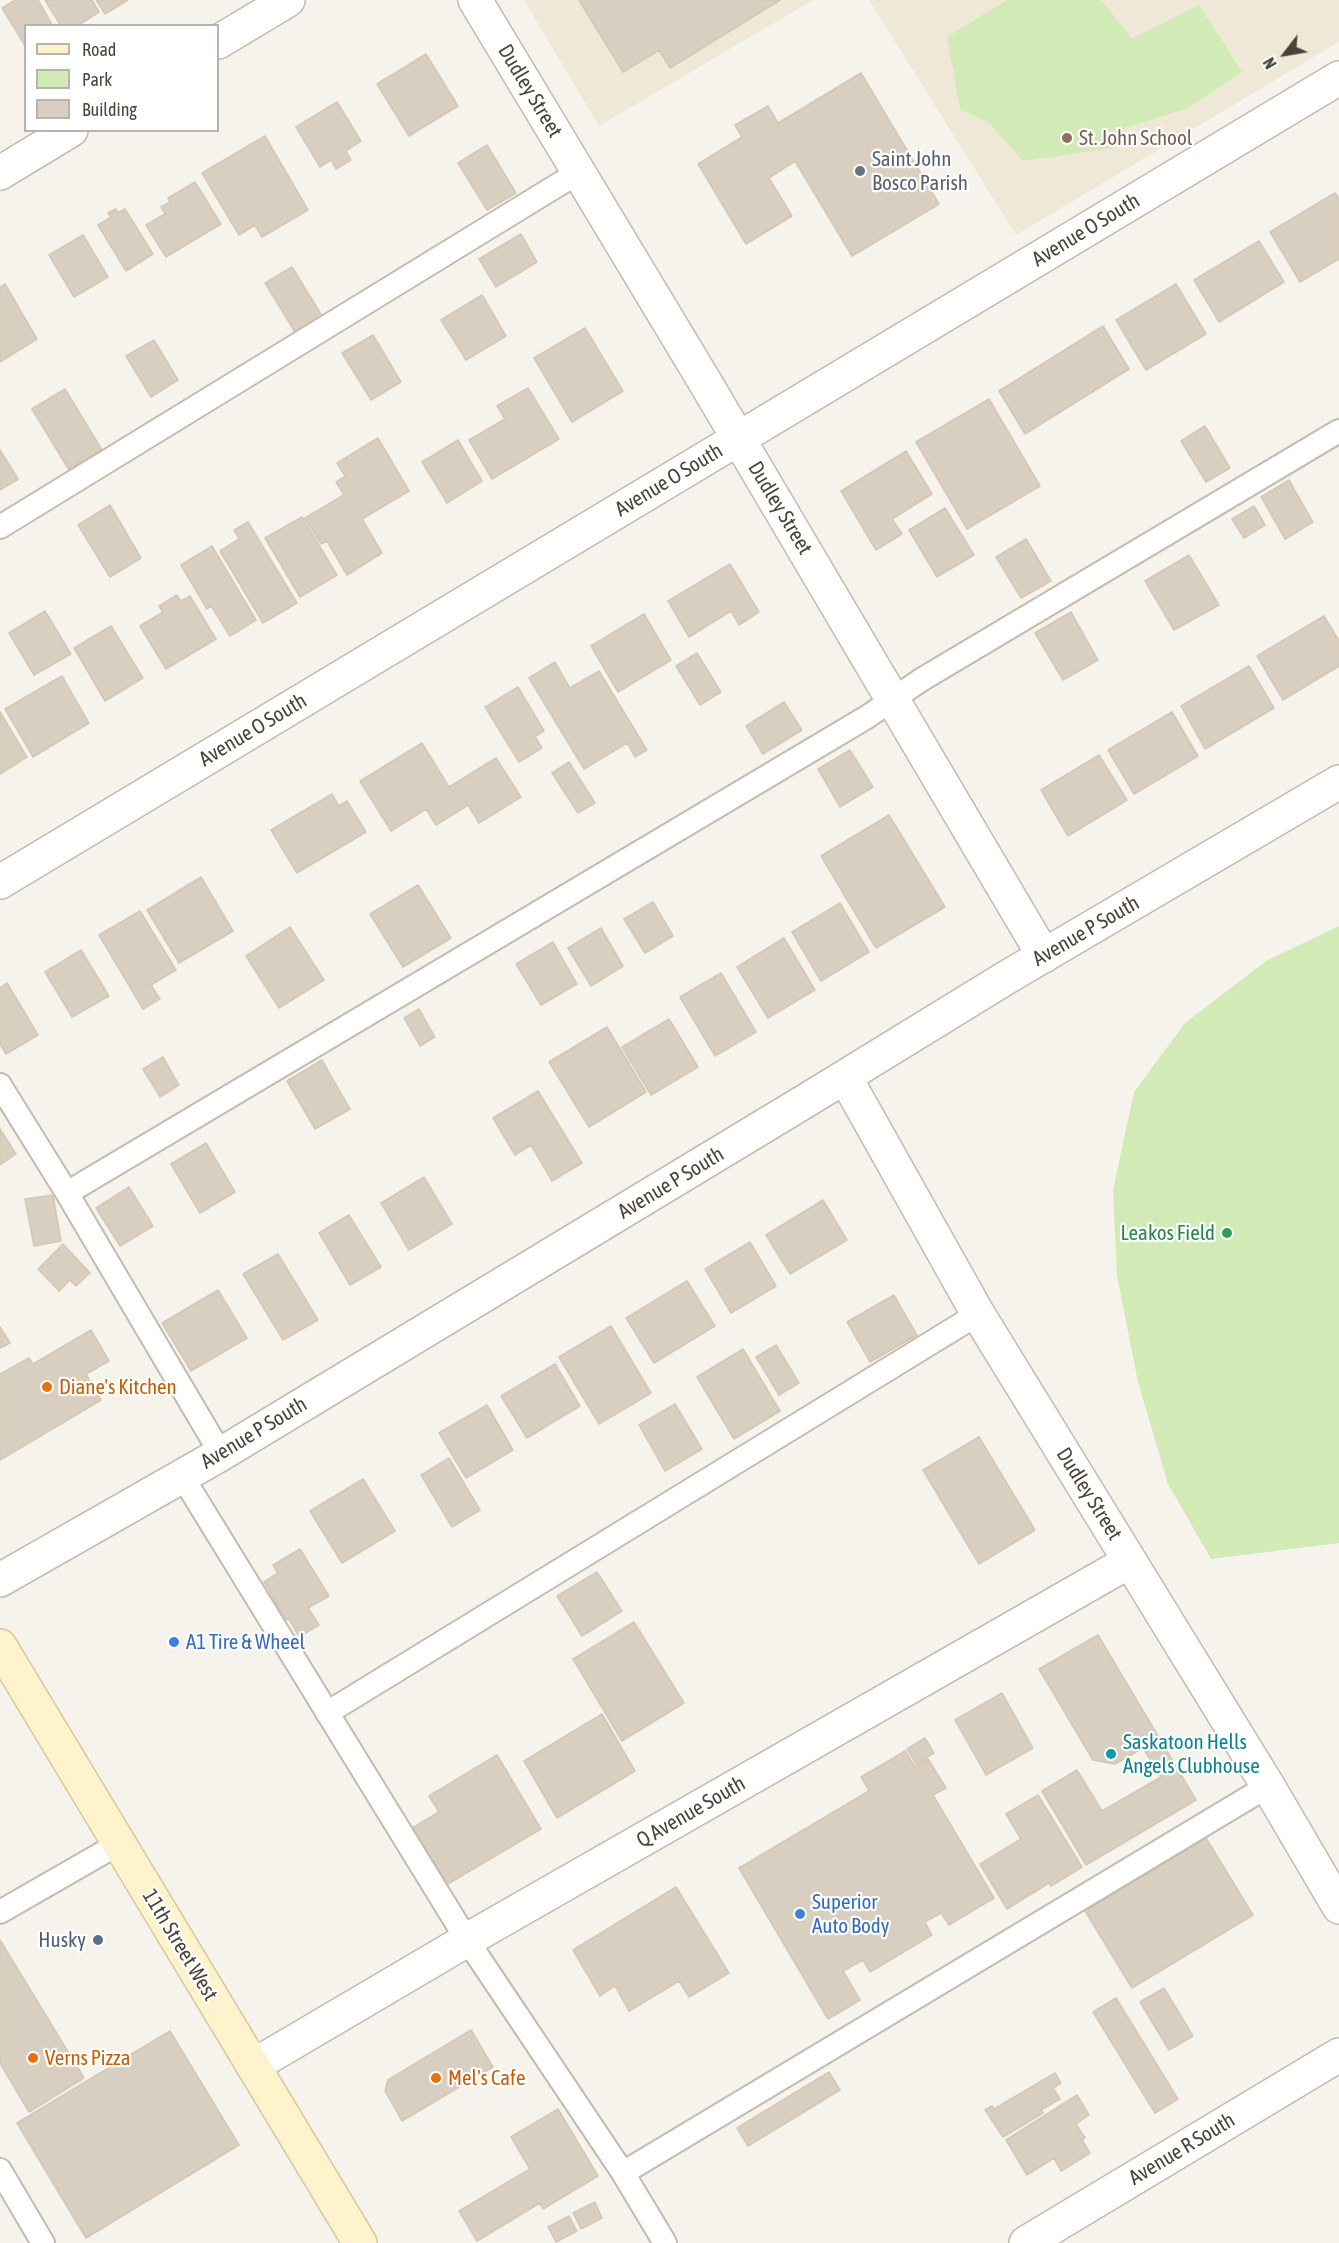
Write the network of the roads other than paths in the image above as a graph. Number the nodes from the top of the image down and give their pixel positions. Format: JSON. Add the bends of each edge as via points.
{"nodes":[{"id":1,"x":288,"y":0,"type":"edge"},
{"id":2,"x":475,"y":0,"type":"edge"},
{"id":3,"x":219,"y":41,"type":"edge"},
{"id":4,"x":1339,"y":78,"type":"edge"},
{"id":5,"x":68,"y":132,"type":"edge"},
{"id":6,"x":579,"y":172,"type":"junction"},
{"id":7,"x":0,"y":173,"type":"edge"},
{"id":8,"x":1339,"y":431,"type":"edge"},
{"id":9,"x":738,"y":439,"type":"junction"},
{"id":10,"x":0,"y":527,"type":"edge"},
{"id":11,"x":894,"y":699,"type":"junction"},
{"id":12,"x":1339,"y":782,"type":"edge"},
{"id":13,"x":0,"y":882,"type":"edge"},
{"id":14,"x":1044,"y":956,"type":"junction"},
{"id":15,"x":846,"y":1077,"type":"junction"},
{"id":16,"x":0,"y":1085,"type":"edge"},
{"id":17,"x":67,"y":1193,"type":"junction"},
{"id":18,"x":978,"y":1314,"type":"junction"},
{"id":19,"x":221,"y":1454,"type":"junction"},
{"id":20,"x":182,"y":1476,"type":"junction"},
{"id":21,"x":1130,"y":1561,"type":"junction"},
{"id":22,"x":0,"y":1580,"type":"edge"},
{"id":23,"x":0,"y":1646,"type":"edge"},
{"id":24,"x":327,"y":1713,"type":"junction"},
{"id":25,"x":1268,"y":1786,"type":"junction"},
{"id":26,"x":120,"y":1843,"type":"junction"},
{"id":27,"x":1339,"y":1907,"type":"edge"},
{"id":28,"x":0,"y":1912,"type":"edge"},
{"id":29,"x":466,"y":1940,"type":"junction"},
{"id":30,"x":1339,"y":2055,"type":"edge"},
{"id":31,"x":253,"y":2066,"type":"junction"},
{"id":32,"x":0,"y":2170,"type":"edge"},
{"id":33,"x":623,"y":2173,"type":"junction"},
{"id":34,"x":43,"y":2243,"type":"edge"},
{"id":35,"x":360,"y":2243,"type":"edge"},
{"id":36,"x":665,"y":2243,"type":"edge"},
{"id":37,"x":1026,"y":2243,"type":"edge"}],
"edges":[{"from":1,"to":3,"type":"street"},
{"from":2,"to":6,"type":"street","name":"Dudley Street"},
{"from":4,"to":9,"type":"street","name":"Avenue O South"},
{"from":5,"to":7,"type":"street"},
{"from":6,"to":9,"type":"street","name":"Dudley Street"},
{"from":6,"to":10,"type":"lane"},
{"from":8,"to":11,"type":"lane"},
{"from":9,"to":11,"type":"street","name":"Dudley Street"},
{"from":9,"to":13,"type":"street","name":"Avenue O South"},
{"from":11,"to":14,"type":"street","name":"Dudley Street"},
{"from":11,"to":17,"type":"lane"},
{"from":12,"to":14,"type":"street","name":"Avenue P South"},
{"from":14,"to":15,"type":"street","name":"Avenue P South"},
{"from":15,"to":18,"type":"street","name":"Dudley Street"},
{"from":15,"to":19,"type":"street","name":"Avenue P South"},
{"from":16,"to":17,"type":"lane"},
{"from":17,"to":19,"type":"lane"},
{"from":18,"to":21,"type":"street","name":"Dudley Street"},
{"from":18,"to":24,"type":"lane"},
{"from":19,"to":20,"type":"street","name":"Avenue P South"},
{"from":20,"to":22,"type":"street","name":"Avenue P South"},
{"from":20,"to":24,"type":"lane"},
{"from":21,"to":25,"type":"street","name":"Dudley Street"},
{"from":21,"to":29,"type":"street","name":"Q Avenue South"},
{"from":23,"to":26,"type":"main road","name":"11th Street West"},
{"from":24,"to":29,"type":"lane"},
{"from":25,"to":27,"type":"street","name":"Dudley Street"},
{"from":25,"to":33,"type":"lane"},
{"from":26,"to":28,"type":"lane"},
{"from":26,"to":31,"type":"main road","name":"11th Street West"},
{"from":29,"to":31,"type":"street","name":"Q Avenue South"},
{"from":29,"to":33,"type":"lane"},
{"from":30,"to":37,"type":"street","name":"Avenue R South"},
{"from":31,"to":35,"type":"main road","name":"11th Street West"},
{"from":32,"to":34,"type":"lane"},
{"from":33,"to":36,"type":"lane"}]}
